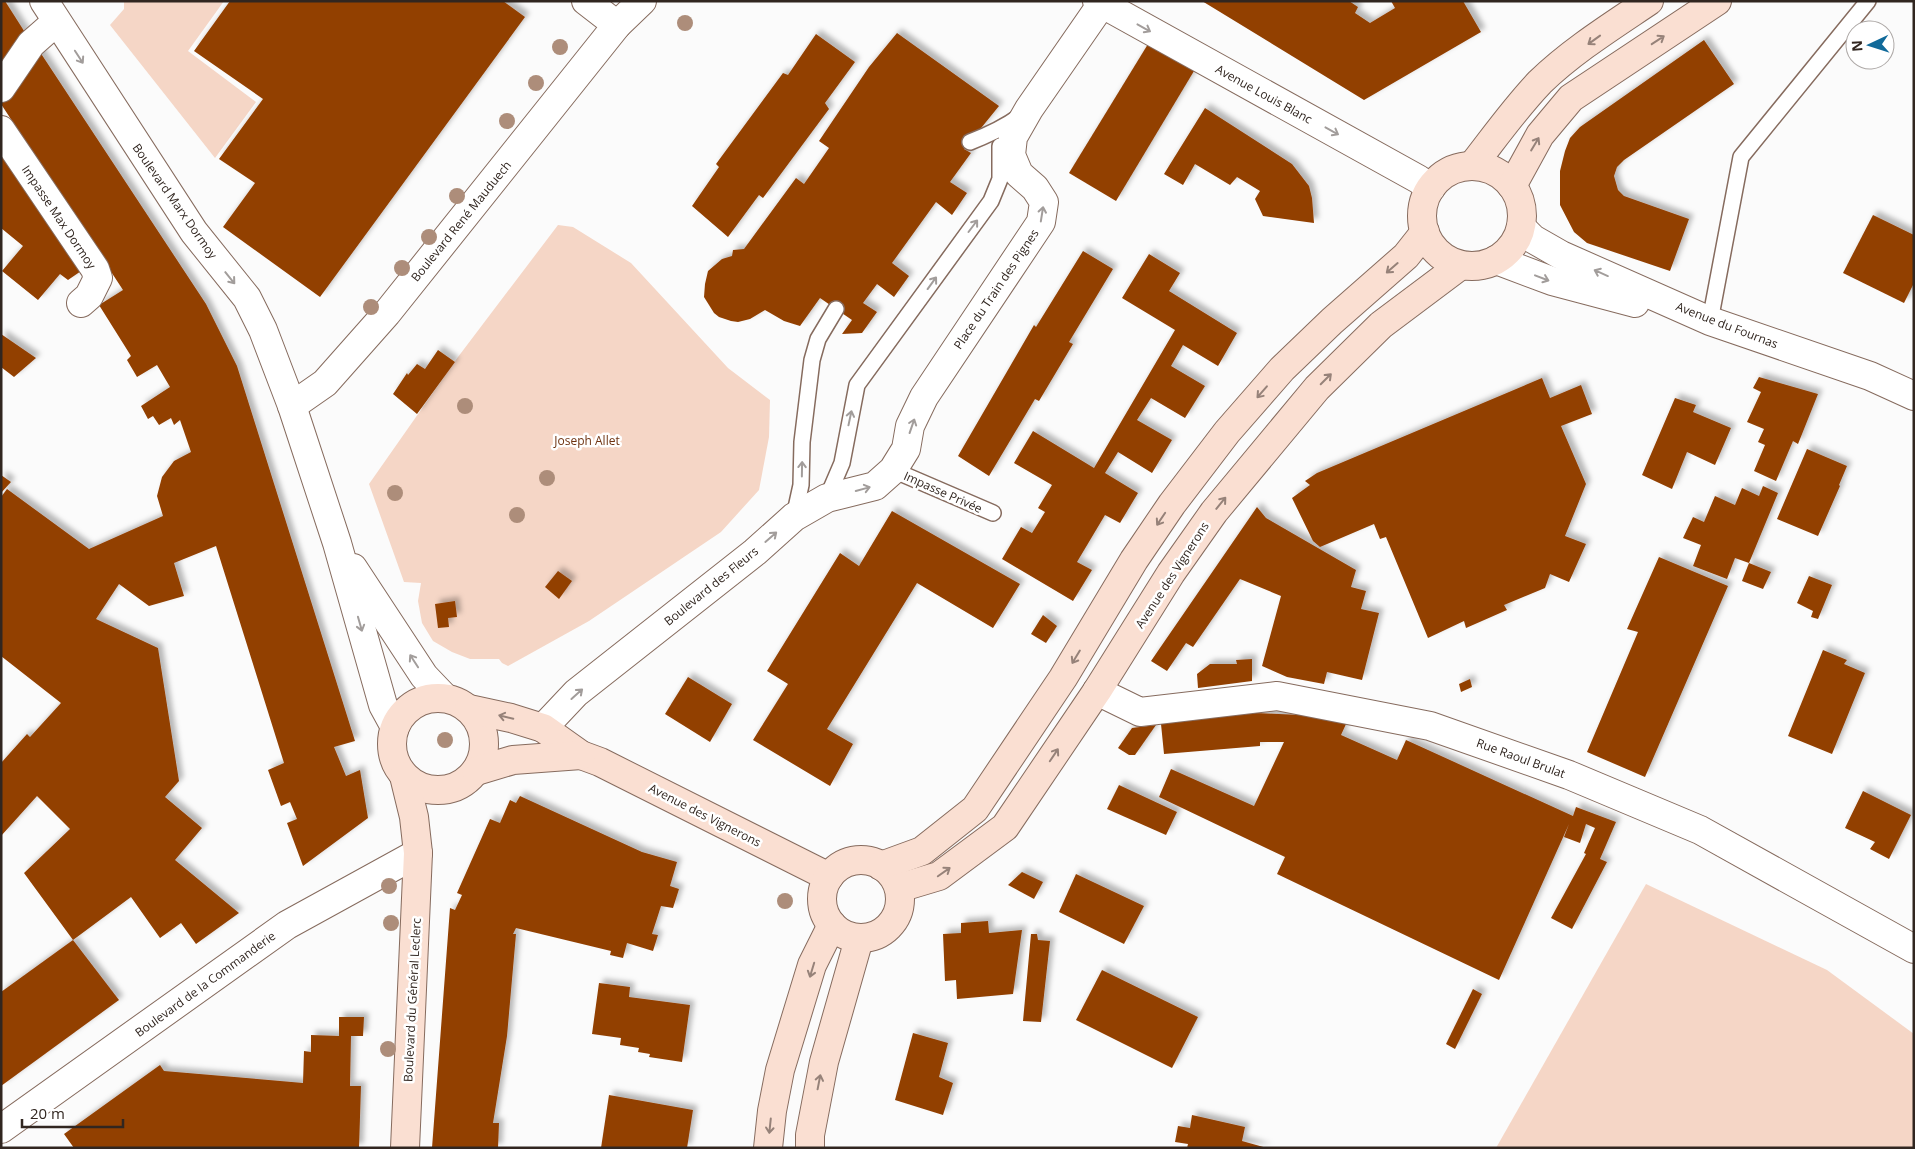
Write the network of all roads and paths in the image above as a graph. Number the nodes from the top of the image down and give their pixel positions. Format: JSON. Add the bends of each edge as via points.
{"nodes":[{"id":1,"x":586,"y":1,"type":"edge"},
{"id":2,"x":642,"y":1,"type":"edge"},
{"id":3,"x":1648,"y":1,"type":"edge"},
{"id":4,"x":1717,"y":1,"type":"edge"},
{"id":5,"x":1868,"y":1,"type":"edge"},
{"id":6,"x":1099,"y":3,"type":"edge"},
{"id":7,"x":50,"y":11,"type":"edge"},
{"id":8,"x":618,"y":25,"type":"junction"},
{"id":9,"x":1,"y":88,"type":"edge"},
{"id":10,"x":1020,"y":115,"type":"junction"},
{"id":11,"x":1,"y":130,"type":"edge"},
{"id":12,"x":970,"y":142,"type":"dead end"},
{"id":13,"x":1472,"y":166,"type":"junction"},
{"id":14,"x":1512,"y":186,"type":"junction"},
{"id":15,"x":1431,"y":188,"type":"junction"},
{"id":16,"x":1520,"y":227,"type":"junction"},
{"id":17,"x":1425,"y":232,"type":"junction"},
{"id":18,"x":1496,"y":260,"type":"junction"},
{"id":19,"x":1461,"y":265,"type":"junction"},
{"id":20,"x":81,"y":304,"type":"dead end"},
{"id":21,"x":836,"y":309,"type":"dead end"},
{"id":22,"x":1710,"y":322,"type":"junction"},
{"id":23,"x":1914,"y":396,"type":"edge"},
{"id":24,"x":292,"y":406,"type":"junction"},
{"id":25,"x":893,"y":470,"type":"junction"},
{"id":26,"x":827,"y":498,"type":"junction"},
{"id":27,"x":993,"y":513,"type":"dead end"},
{"id":28,"x":794,"y":517,"type":"junction"},
{"id":29,"x":337,"y":543,"type":"junction"},
{"id":30,"x":1098,"y":691,"type":"junction"},
{"id":31,"x":457,"y":704,"type":"junction"},
{"id":32,"x":395,"y":727,"type":"junction"},
{"id":33,"x":542,"y":728,"type":"junction"},
{"id":34,"x":581,"y":755,"type":"junction"},
{"id":35,"x":524,"y":759,"type":"junction"},
{"id":36,"x":476,"y":771,"type":"junction"},
{"id":37,"x":404,"y":776,"type":"junction"},
{"id":38,"x":448,"y":790,"type":"junction"},
{"id":39,"x":418,"y":853,"type":"junction"},
{"id":40,"x":881,"y":866,"type":"junction"},
{"id":41,"x":829,"y":877,"type":"junction"},
{"id":42,"x":899,"y":888,"type":"junction"},
{"id":43,"x":832,"y":925,"type":"junction"},
{"id":44,"x":859,"y":939,"type":"junction"},
{"id":45,"x":1914,"y":949,"type":"edge"},
{"id":46,"x":1,"y":1130,"type":"edge"},
{"id":47,"x":406,"y":1148,"type":"edge"},
{"id":48,"x":768,"y":1148,"type":"edge"},
{"id":49,"x":810,"y":1148,"type":"edge"}],
"edges":[{"from":1,"to":8,"type":"street"},
{"from":2,"to":8,"type":"street","name":"Boulevard René Mauduech"},
{"from":3,"to":13,"type":"main road","one_way":true,"via":[[1563,62],[1541,82]]},
{"from":14,"to":4,"type":"main road","one_way":true,"via":[[1540,135],[1571,98]]},
{"from":5,"to":22,"type":"lane","via":[[1741,157]]},
{"from":6,"to":10,"type":"street"},
{"from":6,"to":15,"type":"street","name":"Avenue Louis Blanc","one_way":true},
{"from":7,"to":9,"type":"street"},
{"from":7,"to":24,"type":"street","name":"Boulevard Marx Dormoy","one_way":true,"via":[[194,232],[247,298]]},
{"from":8,"to":24,"type":"street","name":"Boulevard René Mauduech","via":[[387,313],[325,383]]},
{"from":10,"to":12,"type":"lane"},
{"from":25,"to":10,"type":"street","name":"Place du Train des Pignes","one_way":true,"via":[[906,450],[910,426],[924,397],[1041,222],[1044,202],[1019,174],[1011,155]]},
{"from":26,"to":10,"type":"lane","one_way":true,"via":[[842,463],[857,385],[991,202],[1000,179],[1000,145]]},
{"from":11,"to":20,"type":"street","name":"Impasse Max Dormoy","via":[[95,270],[98,278]]},
{"from":13,"to":14,"type":"main road","via":[[1488,168]]},
{"from":13,"to":15,"type":"main road","via":[[1449,172]]},
{"from":14,"to":16,"type":"main road","via":[[1521,206]]},
{"from":15,"to":17,"type":"main road","via":[[1424,202]]},
{"from":16,"to":18,"type":"main road","via":[[1512,246]]},
{"from":22,"to":16,"type":"street","name":"Avenue du Fournas","one_way":true,"via":[[1561,255],[1533,239]]},
{"from":17,"to":19,"type":"main road","via":[[1432,247]]},
{"from":17,"to":40,"type":"main road","one_way":true,"via":[[1406,256],[1282,369],[1216,447],[1134,560],[1063,678],[975,809],[922,852]]},
{"from":18,"to":19,"type":"main road","via":[[1473,266]]},
{"from":18,"to":22,"type":"street","one_way":true,"via":[[1552,281]]},
{"from":30,"to":19,"type":"main road","name":"Avenue des Vignerons","one_way":true,"via":[[1214,512],[1281,430],[1317,388],[1381,325]]},
{"from":28,"to":21,"type":"lane","one_way":true,"via":[[802,485],[802,442],[812,360],[818,338]]},
{"from":22,"to":23,"type":"street","name":"Avenue du Fournas","via":[[1870,376]]},
{"from":24,"to":29,"type":"street"},
{"from":26,"to":25,"type":"street","name":"Boulevard des Fleurs","one_way":true,"via":[[875,486]]},
{"from":25,"to":27,"type":"lane","name":"Impasse Privée"},
{"from":26,"to":28,"type":"street","name":"Boulevard des Fleurs"},
{"from":33,"to":28,"type":"street","name":"Boulevard des Fleurs","one_way":true,"via":[[576,693]]},
{"from":31,"to":29,"type":"street","one_way":true,"via":[[424,676]]},
{"from":29,"to":32,"type":"street","one_way":true,"via":[[383,705]]},
{"from":42,"to":30,"type":"main road","name":"Avenue des Vignerons","one_way":true,"via":[[939,876],[1005,827]]},
{"from":30,"to":45,"type":"street","name":"Rue Raoul Brulat","via":[[1140,712],[1277,696],[1430,726],[1568,775],[1700,830]]},
{"from":31,"to":32,"type":"main road","via":[[430,698],[403,713]]},
{"from":33,"to":31,"type":"main road","name":"Avenue des Vignerons","one_way":true},
{"from":31,"to":36,"type":"main road","via":[[481,728],[484,739]]},
{"from":32,"to":37,"type":"main road","name":"Boulevard du Général Leclerc","via":[[392,752]]},
{"from":33,"to":34,"type":"main road","name":"Avenue des Vignerons"},
{"from":33,"to":35,"type":"lane"},
{"from":34,"to":35,"type":"main road","name":"Avenue des Vignerons"},
{"from":34,"to":41,"type":"main road","name":"Avenue des Vignerons"},
{"from":35,"to":36,"type":"main road","name":"Avenue des Vignerons"},
{"from":36,"to":38,"type":"main road","via":[[468,780]]},
{"from":37,"to":38,"type":"main road","via":[[428,790]]},
{"from":37,"to":39,"type":"main road","name":"Boulevard du Général Leclerc","via":[[414,817]]},
{"from":38,"to":39,"type":"main road","name":"Boulevard du Général Leclerc","via":[[443,790]]},
{"from":39,"to":46,"type":"street","name":"Boulevard de la Commanderie","via":[[287,925]]},
{"from":39,"to":47,"type":"main road","name":"Boulevard du Général Leclerc"},
{"from":40,"to":41,"type":"main road","via":[[853,861]]},
{"from":40,"to":42,"type":"main road","via":[[892,875]]},
{"from":41,"to":43,"type":"main road","via":[[822,902]]},
{"from":42,"to":44,"type":"main road","via":[[898,912],[892,924],[883,932]]},
{"from":43,"to":44,"type":"main road","via":[[840,932]]},
{"from":43,"to":48,"type":"main road","one_way":true,"via":[[812,966],[780,1070]]},
{"from":49,"to":44,"type":"main road","one_way":true,"via":[[824,1062]]}]}
